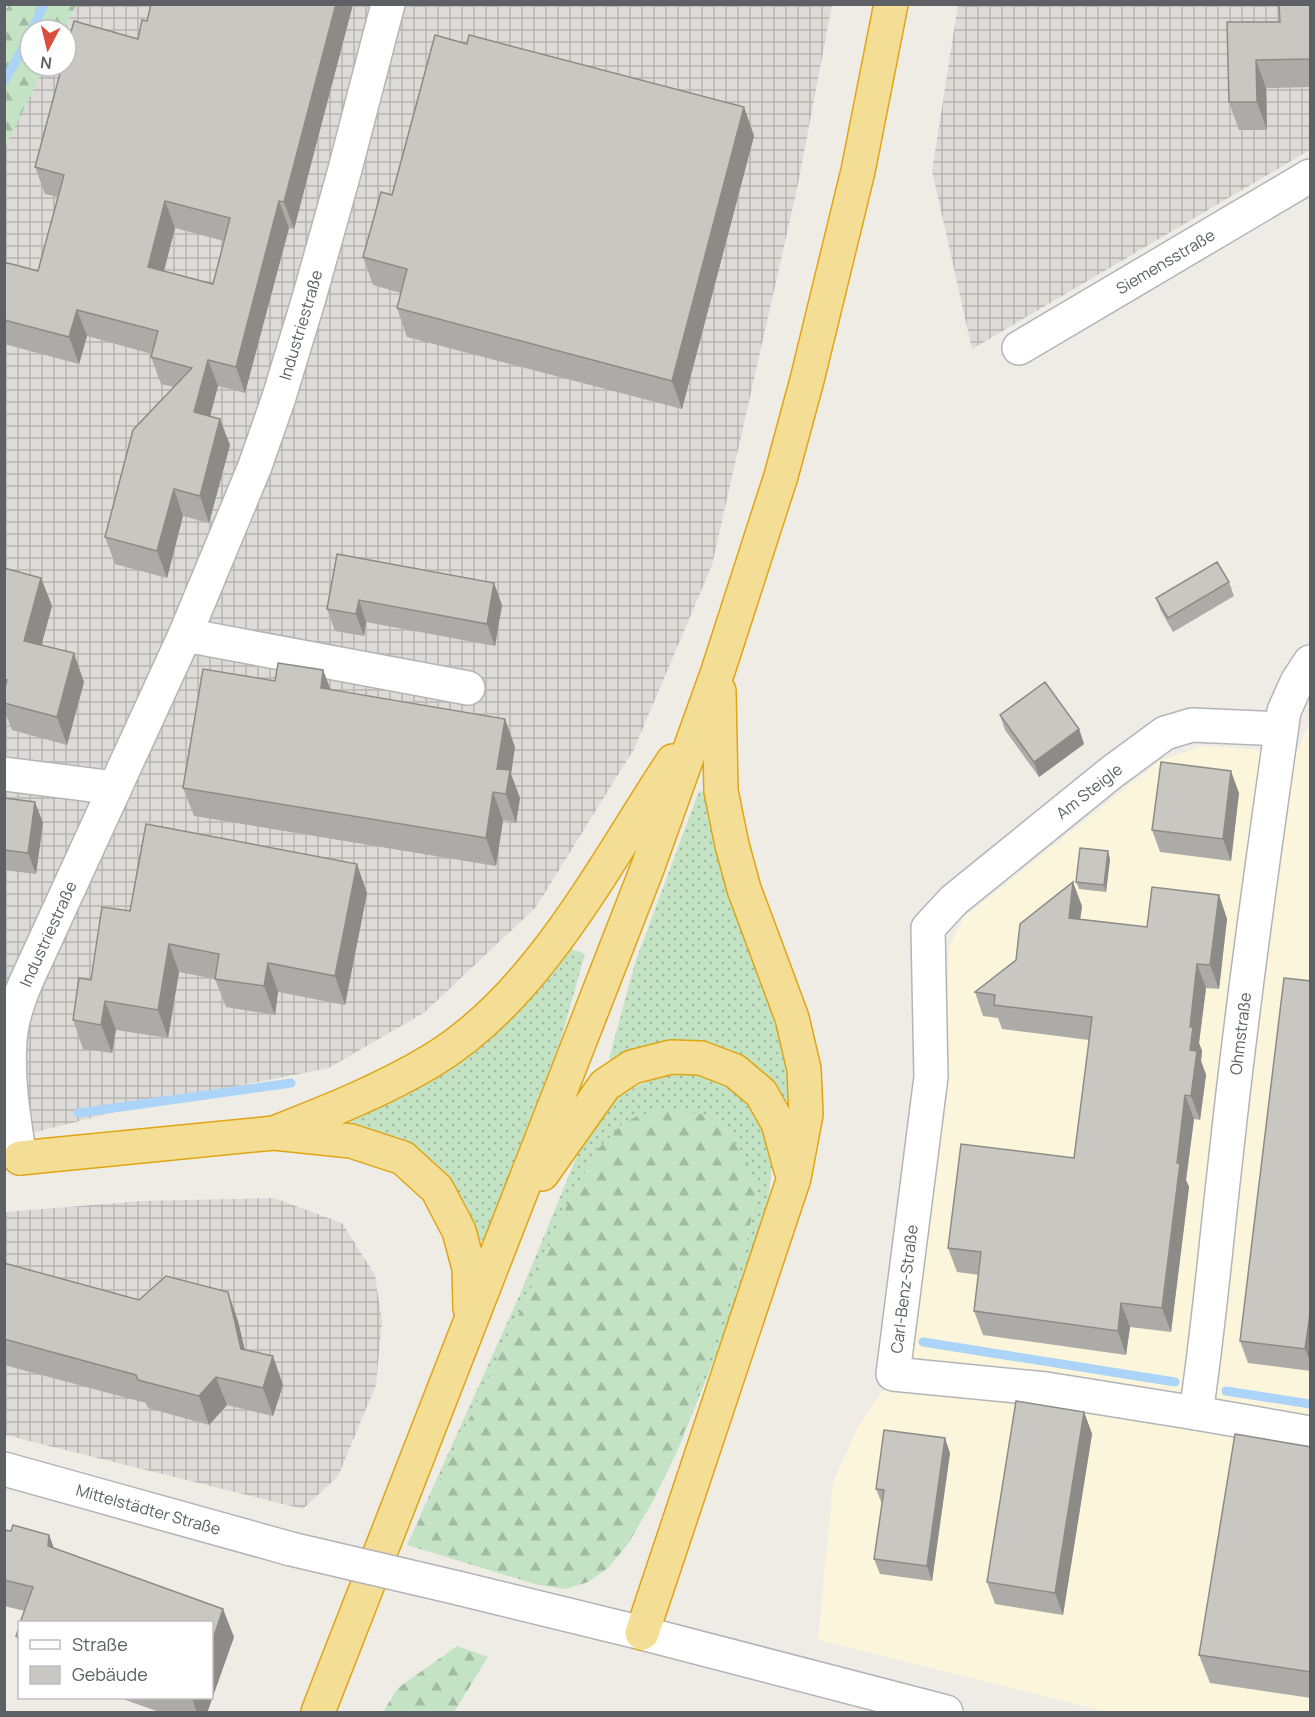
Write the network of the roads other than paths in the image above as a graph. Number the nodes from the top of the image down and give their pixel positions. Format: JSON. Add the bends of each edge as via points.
{"nodes":[{"id":1,"x":388,"y":4,"type":"edge"},
{"id":2,"x":891,"y":4,"type":"edge"},
{"id":3,"x":1311,"y":176,"type":"edge"},
{"id":4,"x":1019,"y":348,"type":"dead end"},
{"id":5,"x":185,"y":635,"type":"junction"},
{"id":6,"x":1311,"y":662,"type":"edge"},
{"id":7,"x":718,"y":671,"type":"junction"},
{"id":8,"x":468,"y":688,"type":"dead end"},
{"id":9,"x":702,"y":717,"type":"junction"},
{"id":10,"x":1281,"y":729,"type":"junction"},
{"id":11,"x":4,"y":774,"type":"edge"},
{"id":12,"x":115,"y":788,"type":"junction"},
{"id":13,"x":928,"y":928,"type":"joint"},
{"id":14,"x":274,"y":1133,"type":"junction"},
{"id":15,"x":12,"y":1160,"type":"edge"},
{"id":16,"x":794,"y":1178,"type":"junction"},
{"id":17,"x":510,"y":1220,"type":"junction"},
{"id":18,"x":468,"y":1328,"type":"junction"},
{"id":19,"x":1196,"y":1413,"type":"junction"},
{"id":20,"x":1311,"y":1433,"type":"edge"},
{"id":21,"x":4,"y":1469,"type":"edge"},
{"id":22,"x":642,"y":1633,"type":"junction"},
{"id":23,"x":318,"y":1713,"type":"edge"},
{"id":24,"x":946,"y":1713,"type":"edge"}],
"edges":[{"from":1,"to":5,"type":"street","name":"Industriestraße","via":[[279,397],[235,517]]},
{"from":2,"to":7,"type":"highway","via":[[858,171],[807,380],[781,476]]},
{"from":3,"to":4,"type":"street","name":"Siemensstraße"},
{"from":5,"to":8,"type":"street"},
{"from":5,"to":12,"type":"street","name":"Industriestraße"},
{"from":6,"to":10,"type":"street","name":"Ohmstraße","via":[[1284,711]]},
{"from":7,"to":9,"type":"highway"},
{"from":7,"to":16,"type":"highway","via":[[721,791],[732,845],[744,889],[792,1018],[804,1070],[806,1114]]},
{"from":9,"to":14,"type":"highway","via":[[546,954],[512,994],[433,1060],[382,1087]]},
{"from":9,"to":17,"type":"highway","via":[[643,880]]},
{"from":10,"to":13,"type":"street","name":"Am Steigle","via":[[1192,725],[1165,733],[971,886]]},
{"from":10,"to":19,"type":"street","name":"Ohmstraße"},
{"from":11,"to":12,"type":"street"},
{"from":12,"to":15,"type":"street","name":"Industriestraße","via":[[15,1011],[10,1041]]},
{"from":13,"to":19,"type":"street","name":"Carl-Benz-Straße","via":[[931,1077],[893,1374],[1046,1389]]},
{"from":14,"to":15,"type":"highway"},
{"from":14,"to":18,"type":"highway","via":[[351,1141],[403,1158],[437,1190],[459,1231],[469,1268]]},
{"from":16,"to":17,"type":"highway","via":[[778,1123],[761,1093],[735,1071],[701,1058],[670,1057],[633,1067],[605,1085]]},
{"from":16,"to":22,"type":"highway"},
{"from":17,"to":18,"type":"highway"},
{"from":18,"to":23,"type":"highway"},
{"from":19,"to":20,"type":"street","name":"Carl-Benz-Straße"},
{"from":21,"to":22,"type":"street","name":"Mittelstädter Straße","bridge":true,"via":[[291,1549]]},
{"from":22,"to":24,"type":"street","name":"Mittelstädter Straße"}]}
